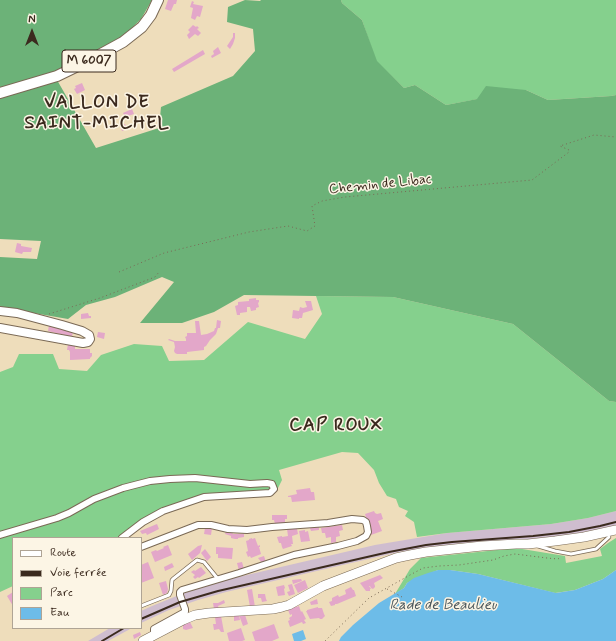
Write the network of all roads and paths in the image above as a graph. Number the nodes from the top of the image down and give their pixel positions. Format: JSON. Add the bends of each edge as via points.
{"nodes":[{"id":1,"x":158,"y":0,"type":"edge"},
{"id":2,"x":0,"y":93,"type":"edge"},
{"id":3,"x":616,"y":137,"type":"edge"},
{"id":4,"x":119,"y":272,"type":"dead end"},
{"id":5,"x":159,"y":272,"type":"dead end"},
{"id":6,"x":0,"y":311,"type":"edge"},
{"id":7,"x":50,"y":314,"type":"dead end"},
{"id":8,"x":0,"y":328,"type":"edge"},
{"id":9,"x":616,"y":530,"type":"edge"},
{"id":10,"x":0,"y":536,"type":"edge"},
{"id":11,"x":612,"y":536,"type":"edge"},
{"id":12,"x":123,"y":537,"type":"edge"},
{"id":13,"x":528,"y":544,"type":"junction"},
{"id":14,"x":142,"y":547,"type":"edge"},
{"id":15,"x":563,"y":557,"type":"dead end"},
{"id":16,"x":218,"y":579,"type":"junction"},
{"id":17,"x":386,"y":588,"type":"junction"},
{"id":18,"x":402,"y":597,"type":"dead end"},
{"id":19,"x":142,"y":606,"type":"edge"},
{"id":20,"x":154,"y":635,"type":"junction"},
{"id":21,"x":143,"y":641,"type":"edge"},
{"id":22,"x":325,"y":641,"type":"edge"}],
"edges":[{"from":1,"to":2,"type":"main road","number":"M 6007","via":[[142,26],[123,42],[57,76]]},
{"from":3,"to":4,"type":"path","name":"Chemin de Libac","via":[[594,135],[560,146],[569,152],[532,180],[322,201],[312,206],[315,226],[307,231],[288,226],[250,232],[164,253]]},
{"from":5,"to":7,"type":"path","via":[[156,277]]},
{"from":6,"to":8,"type":"street","via":[[17,313],[82,331],[89,335],[90,340],[83,343]]},
{"from":9,"to":13,"type":"main road"},
{"from":10,"to":12,"type":"street","via":[[57,518],[94,499],[150,481],[195,478],[250,484],[267,483],[272,484],[274,489],[270,493],[204,497],[163,511],[142,522]]},
{"from":11,"to":13,"type":"main road","via":[[572,545]]},
{"from":13,"to":20,"type":"main road","via":[[450,549],[396,558],[323,586],[289,605],[273,609],[195,615]]},
{"from":14,"to":16,"type":"street","via":[[198,525],[246,530],[352,519],[366,522],[368,532],[357,541],[294,555]]},
{"from":15,"to":17,"type":"path","via":[[558,559],[515,554],[459,566],[424,568]]},
{"from":16,"to":19,"type":"lane","via":[[204,562],[197,560],[173,579],[169,595]]},
{"from":16,"to":20,"type":"street","via":[[181,590],[185,612],[154,629]]},
{"from":17,"to":18,"type":"path"},
{"from":17,"to":22,"type":"path","via":[[369,598]]},
{"from":20,"to":21,"type":"main road"}]}
